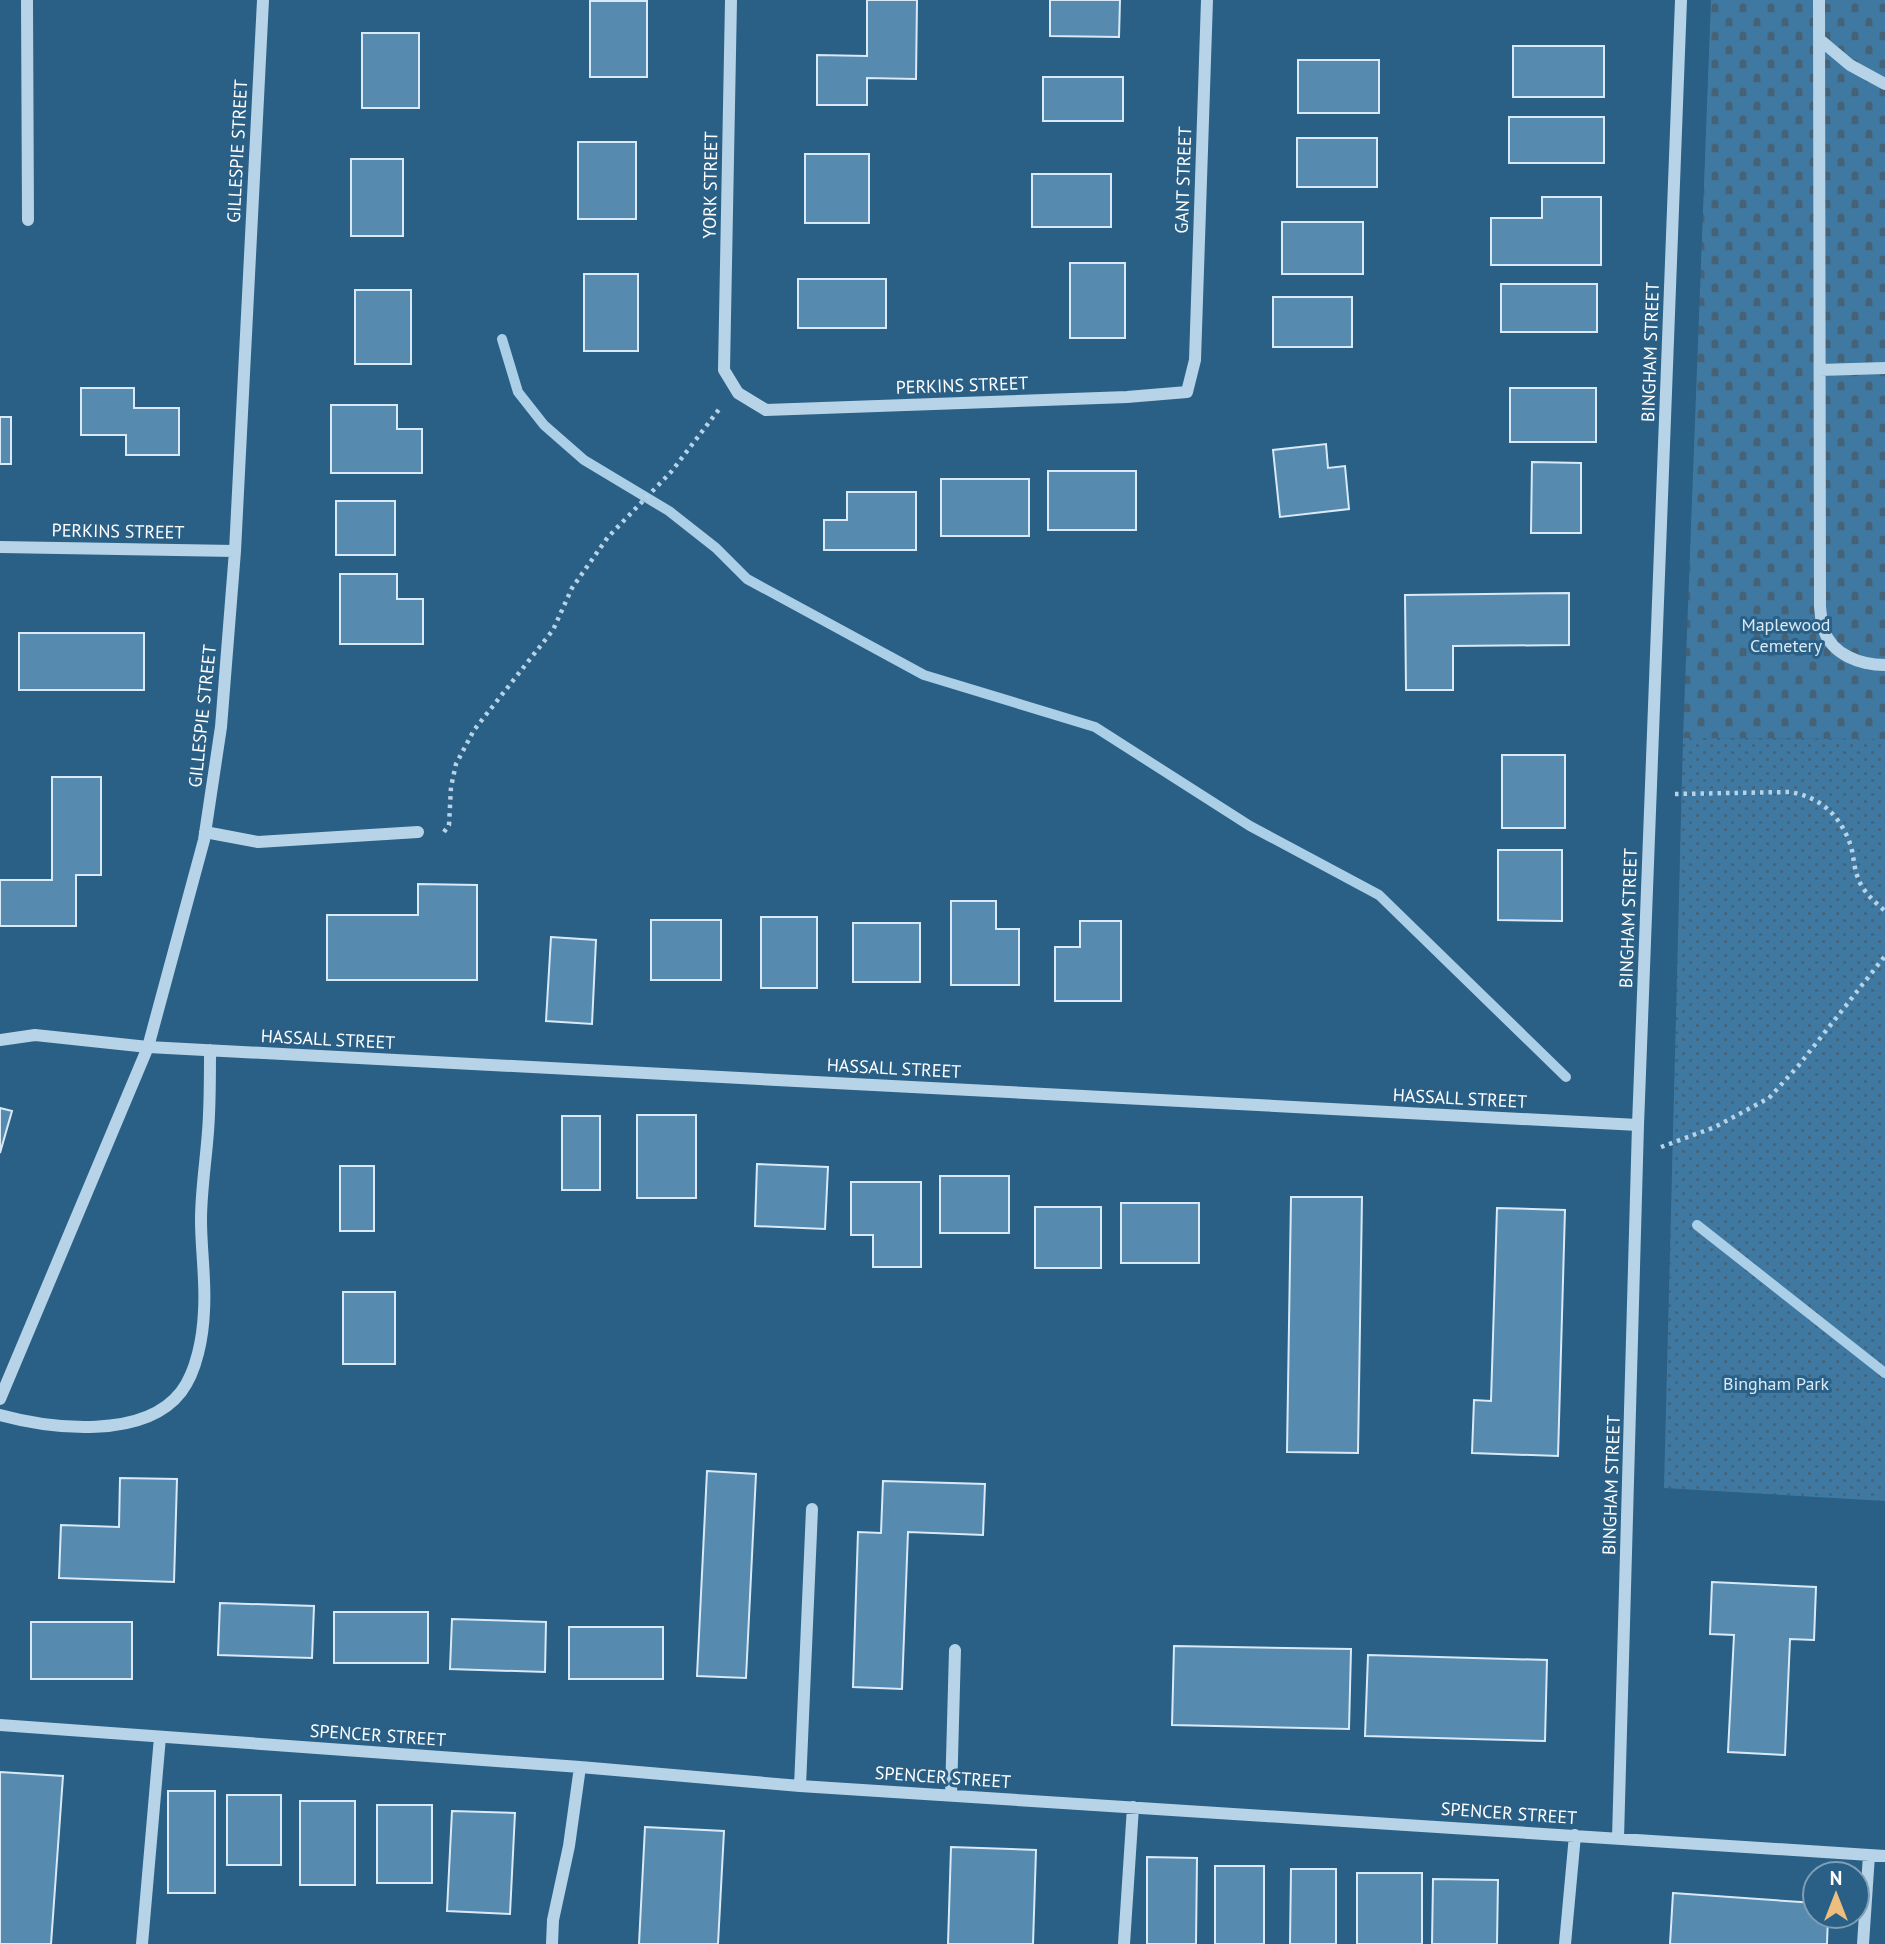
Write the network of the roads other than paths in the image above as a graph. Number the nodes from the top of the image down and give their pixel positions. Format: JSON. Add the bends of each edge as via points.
{"nodes":[{"id":1,"x":27,"y":0,"type":"edge"},
{"id":2,"x":263,"y":0,"type":"edge"},
{"id":3,"x":731,"y":0,"type":"edge"},
{"id":4,"x":1207,"y":0,"type":"edge"},
{"id":5,"x":1681,"y":0,"type":"edge"},
{"id":6,"x":1819,"y":0,"type":"edge"},
{"id":7,"x":1819,"y":39,"type":"junction"},
{"id":8,"x":1885,"y":84,"type":"edge"},
{"id":9,"x":28,"y":220,"type":"dead end"},
{"id":10,"x":1195,"y":360,"type":"joint"},
{"id":11,"x":1885,"y":368,"type":"edge"},
{"id":12,"x":724,"y":370,"type":"joint"},
{"id":13,"x":1820,"y":370,"type":"junction"},
{"id":14,"x":0,"y":547,"type":"edge"},
{"id":15,"x":235,"y":551,"type":"junction"},
{"id":16,"x":1885,"y":665,"type":"edge"},
{"id":17,"x":205,"y":832,"type":"junction"},
{"id":18,"x":418,"y":832,"type":"road end"},
{"id":19,"x":0,"y":1040,"type":"edge"},
{"id":20,"x":148,"y":1047,"type":"junction"},
{"id":21,"x":210,"y":1050,"type":"junction"},
{"id":22,"x":1638,"y":1125,"type":"junction"},
{"id":23,"x":0,"y":1399,"type":"edge"},
{"id":24,"x":0,"y":1415,"type":"edge"},
{"id":25,"x":812,"y":1509,"type":"dead end"},
{"id":26,"x":955,"y":1650,"type":"dead end"},
{"id":27,"x":0,"y":1725,"type":"edge"},
{"id":28,"x":160,"y":1737,"type":"junction"},
{"id":29,"x":580,"y":1767,"type":"junction"},
{"id":30,"x":800,"y":1786,"type":"junction"},
{"id":31,"x":951,"y":1795,"type":"junction"},
{"id":32,"x":1133,"y":1807,"type":"junction"},
{"id":33,"x":1575,"y":1835,"type":"junction"},
{"id":34,"x":1618,"y":1838,"type":"junction"},
{"id":35,"x":1869,"y":1855,"type":"junction"},
{"id":36,"x":1885,"y":1857,"type":"edge"},
{"id":37,"x":142,"y":1944,"type":"edge"},
{"id":38,"x":552,"y":1944,"type":"edge"},
{"id":39,"x":1124,"y":1944,"type":"edge"},
{"id":40,"x":1565,"y":1944,"type":"edge"},
{"id":41,"x":1863,"y":1944,"type":"edge"}],
"edges":[{"from":1,"to":9,"type":"street"},
{"from":2,"to":15,"type":"street","name":"GILLESPIE STREET"},
{"from":3,"to":12,"type":"street","name":"YORK STREET"},
{"from":4,"to":10,"type":"street","name":"GANT STREET"},
{"from":5,"to":22,"type":"street","name":"BINGHAM STREET"},
{"from":6,"to":7,"type":"street"},
{"from":7,"to":8,"type":"street","via":[[1850,65]]},
{"from":7,"to":13,"type":"street"},
{"from":10,"to":12,"type":"street","name":"PERKINS STREET","via":[[1187,392],[766,410],[738,393]]},
{"from":11,"to":13,"type":"street"},
{"from":13,"to":16,"type":"street","via":[[1820,607],[1824,631],[1833,647],[1848,656]]},
{"from":14,"to":15,"type":"street","name":"PERKINS STREET"},
{"from":15,"to":17,"type":"street","name":"GILLESPIE STREET","via":[[221,727]]},
{"from":17,"to":18,"type":"street","via":[[258,842]]},
{"from":17,"to":20,"type":"street","name":"GILLESPIE STREET"},
{"from":19,"to":20,"type":"street","name":"HASSALL STREET","via":[[35,1035]]},
{"from":20,"to":21,"type":"street","name":"HASSALL STREET"},
{"from":20,"to":23,"type":"street","name":"GILLESPIE STREET"},
{"from":21,"to":22,"type":"street","name":"HASSALL STREET"},
{"from":21,"to":24,"type":"street","via":[[201,1218],[204,1312],[195,1362],[181,1392],[160,1410],[107,1426],[66,1427]]},
{"from":22,"to":34,"type":"street","name":"BINGHAM STREET"},
{"from":25,"to":30,"type":"street"},
{"from":26,"to":31,"type":"street"},
{"from":27,"to":28,"type":"street","name":"SPENCER STREET"},
{"from":28,"to":29,"type":"street","name":"SPENCER STREET"},
{"from":28,"to":37,"type":"street"},
{"from":29,"to":30,"type":"street","name":"SPENCER STREET"},
{"from":29,"to":38,"type":"street"},
{"from":30,"to":31,"type":"street","name":"SPENCER STREET"},
{"from":31,"to":32,"type":"street","name":"SPENCER STREET"},
{"from":32,"to":33,"type":"street","name":"SPENCER STREET"},
{"from":32,"to":39,"type":"street"},
{"from":33,"to":34,"type":"street","name":"SPENCER STREET"},
{"from":33,"to":40,"type":"street"},
{"from":34,"to":35,"type":"street","name":"SPENCER STREET"},
{"from":35,"to":36,"type":"street","name":"SPENCER STREET"},
{"from":35,"to":41,"type":"street"}]}
